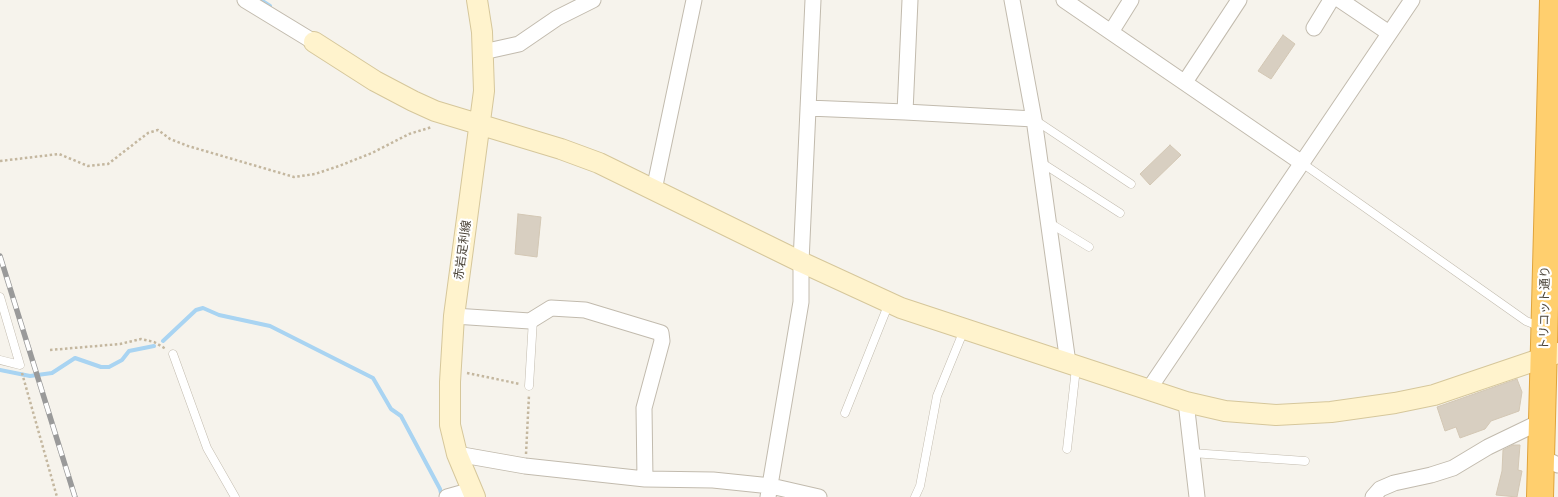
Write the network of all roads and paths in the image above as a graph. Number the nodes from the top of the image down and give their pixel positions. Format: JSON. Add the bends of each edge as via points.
{"nodes":[{"id":1,"x":245,"y":0,"type":"edge"},
{"id":2,"x":593,"y":0,"type":"edge"},
{"id":3,"x":694,"y":0,"type":"edge"},
{"id":4,"x":813,"y":0,"type":"edge"},
{"id":5,"x":910,"y":0,"type":"edge"},
{"id":6,"x":1012,"y":0,"type":"edge"},
{"id":7,"x":1064,"y":0,"type":"edge"},
{"id":8,"x":1131,"y":0,"type":"edge"},
{"id":9,"x":1239,"y":0,"type":"edge"},
{"id":10,"x":1331,"y":0,"type":"edge"},
{"id":11,"x":1340,"y":0,"type":"edge"},
{"id":12,"x":1412,"y":0,"type":"edge"},
{"id":13,"x":1553,"y":0,"type":"edge"},
{"id":14,"x":473,"y":2,"type":"edge"},
{"id":15,"x":1314,"y":28,"type":"dead end"},
{"id":16,"x":1111,"y":32,"type":"junction"},
{"id":17,"x":1389,"y":33,"type":"junction"},
{"id":18,"x":314,"y":42,"type":"joint"},
{"id":19,"x":483,"y":52,"type":"junction"},
{"id":20,"x":1185,"y":82,"type":"junction"},
{"id":21,"x":808,"y":108,"type":"junction"},
{"id":22,"x":906,"y":112,"type":"junction"},
{"id":23,"x":448,"y":115,"type":"junction"},
{"id":24,"x":1034,"y":119,"type":"junction"},
{"id":25,"x":481,"y":124,"type":"junction"},
{"id":26,"x":0,"y":161,"type":"edge"},
{"id":27,"x":1040,"y":162,"type":"junction"},
{"id":28,"x":1302,"y":162,"type":"junction"},
{"id":29,"x":1131,"y":184,"type":"dead end"},
{"id":30,"x":654,"y":190,"type":"junction"},
{"id":31,"x":1120,"y":213,"type":"dead end"},
{"id":32,"x":1048,"y":222,"type":"junction"},
{"id":33,"x":1089,"y":247,"type":"dead end"},
{"id":34,"x":801,"y":262,"type":"junction"},
{"id":35,"x":0,"y":297,"type":"edge"},
{"id":36,"x":889,"y":303,"type":"junction"},
{"id":37,"x":454,"y":316,"type":"junction"},
{"id":38,"x":533,"y":319,"type":"junction"},
{"id":39,"x":1545,"y":328,"type":"junction"},
{"id":40,"x":964,"y":330,"type":"junction"},
{"id":41,"x":50,"y":350,"type":"dead end"},
{"id":42,"x":173,"y":354,"type":"joint"},
{"id":43,"x":1551,"y":355,"type":"edge"},
{"id":44,"x":0,"y":360,"type":"edge"},
{"id":45,"x":1072,"y":364,"type":"junction"},
{"id":46,"x":450,"y":369,"type":"junction"},
{"id":47,"x":24,"y":382,"type":"dead end"},
{"id":48,"x":529,"y":386,"type":"junction"},
{"id":49,"x":1148,"y":390,"type":"junction"},
{"id":50,"x":1186,"y":402,"type":"junction"},
{"id":51,"x":845,"y":413,"type":"dead end"},
{"id":52,"x":1542,"y":421,"type":"junction"},
{"id":53,"x":1067,"y":449,"type":"dead end"},
{"id":54,"x":1192,"y":453,"type":"junction"},
{"id":55,"x":457,"y":454,"type":"junction"},
{"id":56,"x":1305,"y":460,"type":"dead end"},
{"id":57,"x":1549,"y":461,"type":"edge"},
{"id":58,"x":525,"y":466,"type":"junction"},
{"id":59,"x":645,"y":479,"type":"junction"},
{"id":60,"x":769,"y":491,"type":"edge"},
{"id":61,"x":474,"y":494,"type":"edge"},
{"id":62,"x":57,"y":497,"type":"edge"},
{"id":63,"x":235,"y":497,"type":"edge"},
{"id":64,"x":447,"y":497,"type":"edge"},
{"id":65,"x":819,"y":497,"type":"edge"},
{"id":66,"x":915,"y":497,"type":"edge"},
{"id":67,"x":1197,"y":497,"type":"edge"},
{"id":68,"x":1373,"y":497,"type":"edge"},
{"id":69,"x":1540,"y":497,"type":"edge"}],
"edges":[{"from":1,"to":18,"type":"street"},
{"from":2,"to":19,"type":"street","via":[[557,18],[519,44]]},
{"from":3,"to":30,"type":"street"},
{"from":4,"to":21,"type":"street"},
{"from":5,"to":22,"type":"street"},
{"from":6,"to":24,"type":"street"},
{"from":7,"to":16,"type":"street"},
{"from":8,"to":16,"type":"street"},
{"from":9,"to":20,"type":"street"},
{"from":10,"to":15,"type":"street"},
{"from":11,"to":17,"type":"street"},
{"from":12,"to":17,"type":"street"},
{"from":13,"to":39,"type":"highway","name":"トリコット通り"},
{"from":14,"to":19,"type":"street","name":"赤岩足利線"},
{"from":16,"to":20,"type":"street"},
{"from":17,"to":28,"type":"street"},
{"from":18,"to":23,"type":"street","via":[[393,91]]},
{"from":19,"to":25,"type":"street","name":"赤岩足利線"},
{"from":20,"to":28,"type":"street"},
{"from":21,"to":22,"type":"street"},
{"from":21,"to":34,"type":"street"},
{"from":22,"to":24,"type":"street"},
{"from":23,"to":25,"type":"street"},
{"from":23,"to":26,"type":"path","via":[[439,125],[409,134],[372,153],[294,177],[188,146],[158,130],[148,133],[108,164],[88,166],[59,154]]},
{"from":24,"to":27,"type":"street"},
{"from":24,"to":29,"type":"lane"},
{"from":25,"to":30,"type":"street","via":[[599,163]]},
{"from":25,"to":37,"type":"street","name":"赤岩足利線"},
{"from":27,"to":31,"type":"lane"},
{"from":27,"to":32,"type":"street"},
{"from":28,"to":39,"type":"lane","via":[[1526,320]]},
{"from":28,"to":49,"type":"street"},
{"from":30,"to":34,"type":"street"},
{"from":32,"to":33,"type":"lane"},
{"from":32,"to":45,"type":"street"},
{"from":34,"to":36,"type":"street"},
{"from":34,"to":60,"type":"street","via":[[801,302]]},
{"from":35,"to":44,"type":"lane","via":[[20,365]]},
{"from":36,"to":40,"type":"street"},
{"from":36,"to":51,"type":"lane"},
{"from":37,"to":38,"type":"street"},
{"from":37,"to":46,"type":"street","name":"赤岩足利線"},
{"from":38,"to":48,"type":"lane"},
{"from":38,"to":59,"type":"street","via":[[551,308],[585,310],[661,333],[662,341],[644,408]]},
{"from":39,"to":43,"type":"highway","name":"トリコット通り"},
{"from":40,"to":45,"type":"street"},
{"from":40,"to":66,"type":"lane","via":[[937,396],[920,486]]},
{"from":41,"to":42,"type":"path","via":[[141,339],[154,342]]},
{"from":42,"to":63,"type":"lane","via":[[207,448]]},
{"from":43,"to":50,"type":"street","via":[[1441,393],[1331,412],[1276,416],[1225,411]]},
{"from":43,"to":52,"type":"highway","name":"トリコット通り"},
{"from":45,"to":49,"type":"street"},
{"from":45,"to":53,"type":"lane"},
{"from":46,"to":48,"type":"path"},
{"from":46,"to":55,"type":"street","name":"赤岩足利線","via":[[450,425]]},
{"from":47,"to":62,"type":"path"},
{"from":48,"to":58,"type":"path"},
{"from":49,"to":50,"type":"street"},
{"from":50,"to":54,"type":"street"},
{"from":52,"to":57,"type":"highway","name":"トリコット通り"},
{"from":52,"to":68,"type":"street","via":[[1453,468],[1394,483],[1380,489]]},
{"from":54,"to":56,"type":"lane"},
{"from":54,"to":67,"type":"street"},
{"from":55,"to":58,"type":"street"},
{"from":55,"to":61,"type":"street","name":"赤岩足利線"},
{"from":57,"to":69,"type":"highway","name":"トリコット通り"},
{"from":58,"to":59,"type":"street"},
{"from":59,"to":60,"type":"street","via":[[713,480]]},
{"from":60,"to":65,"type":"street"},
{"from":61,"to":64,"type":"street"}]}
